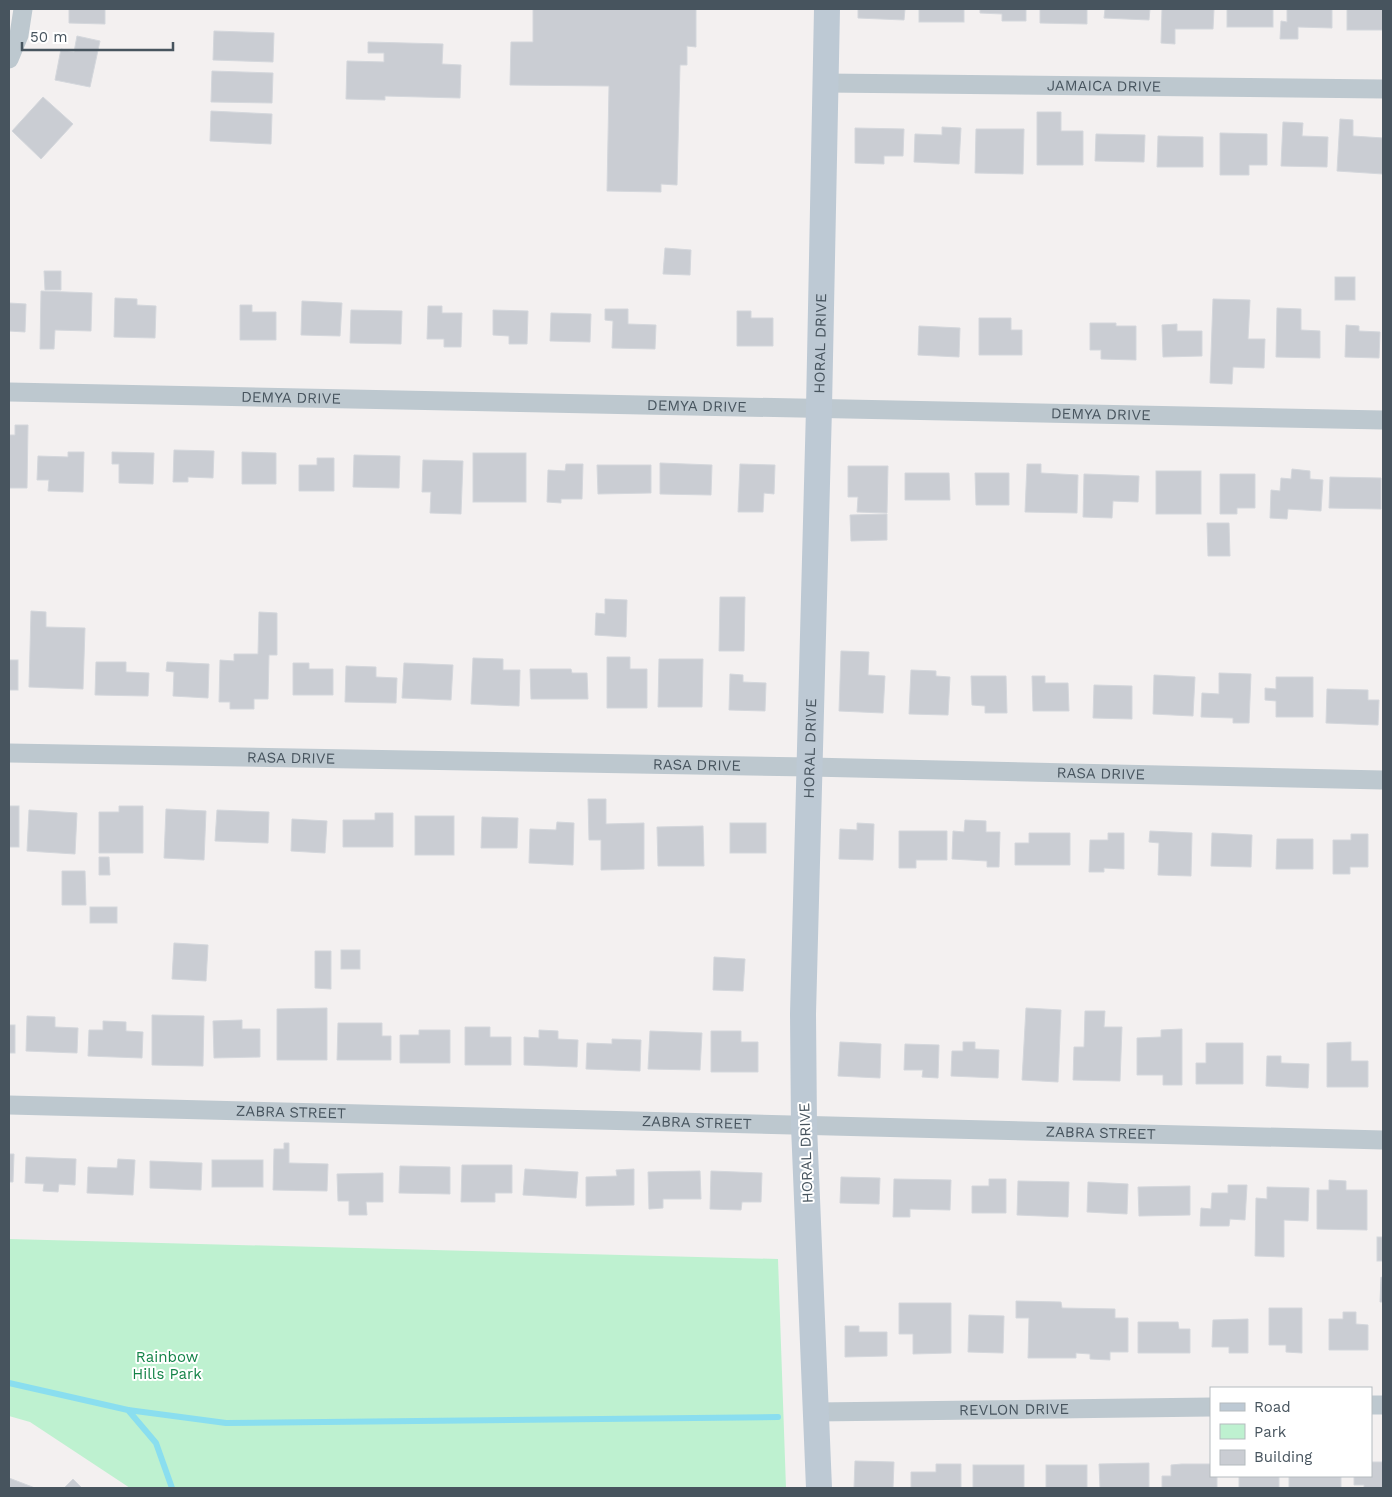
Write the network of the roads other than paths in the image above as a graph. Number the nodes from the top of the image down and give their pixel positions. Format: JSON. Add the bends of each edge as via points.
{"nodes":[{"id":1,"x":23,"y":9,"type":"edge"},
{"id":2,"x":827,"y":9,"type":"edge"},
{"id":3,"x":9,"y":59,"type":"edge"},
{"id":4,"x":825,"y":84,"type":"junction"},
{"id":5,"x":1383,"y":89,"type":"edge"},
{"id":6,"x":9,"y":392,"type":"edge"},
{"id":7,"x":818,"y":408,"type":"junction"},
{"id":8,"x":1383,"y":420,"type":"edge"},
{"id":9,"x":9,"y":752,"type":"edge"},
{"id":10,"x":810,"y":767,"type":"junction"},
{"id":11,"x":1383,"y":780,"type":"edge"},
{"id":12,"x":9,"y":1106,"type":"edge"},
{"id":13,"x":804,"y":1126,"type":"junction"},
{"id":14,"x":1383,"y":1140,"type":"edge"},
{"id":15,"x":1210,"y":1407,"type":"edge"},
{"id":16,"x":816,"y":1412,"type":"junction"},
{"id":17,"x":819,"y":1488,"type":"edge"}],
"edges":[{"from":1,"to":3,"type":"street","via":[[19,35]]},
{"from":2,"to":4,"type":"street","name":"HORAL DRIVE"},
{"from":4,"to":5,"type":"street","name":"JAMAICA DRIVE"},
{"from":4,"to":7,"type":"street","name":"HORAL DRIVE"},
{"from":6,"to":7,"type":"street","name":"DEMYA DRIVE"},
{"from":7,"to":8,"type":"street","name":"DEMYA DRIVE"},
{"from":7,"to":10,"type":"street","name":"HORAL DRIVE"},
{"from":9,"to":10,"type":"street","name":"RASA DRIVE"},
{"from":10,"to":11,"type":"street","name":"RASA DRIVE"},
{"from":10,"to":13,"type":"street","name":"HORAL DRIVE","via":[[803,1014]]},
{"from":12,"to":13,"type":"street","name":"ZABRA STREET"},
{"from":13,"to":14,"type":"street","name":"ZABRA STREET"},
{"from":13,"to":16,"type":"street","name":"HORAL DRIVE"},
{"from":15,"to":16,"type":"street","name":"REVLON DRIVE"},
{"from":16,"to":17,"type":"street","name":"HORAL DRIVE"}]}
